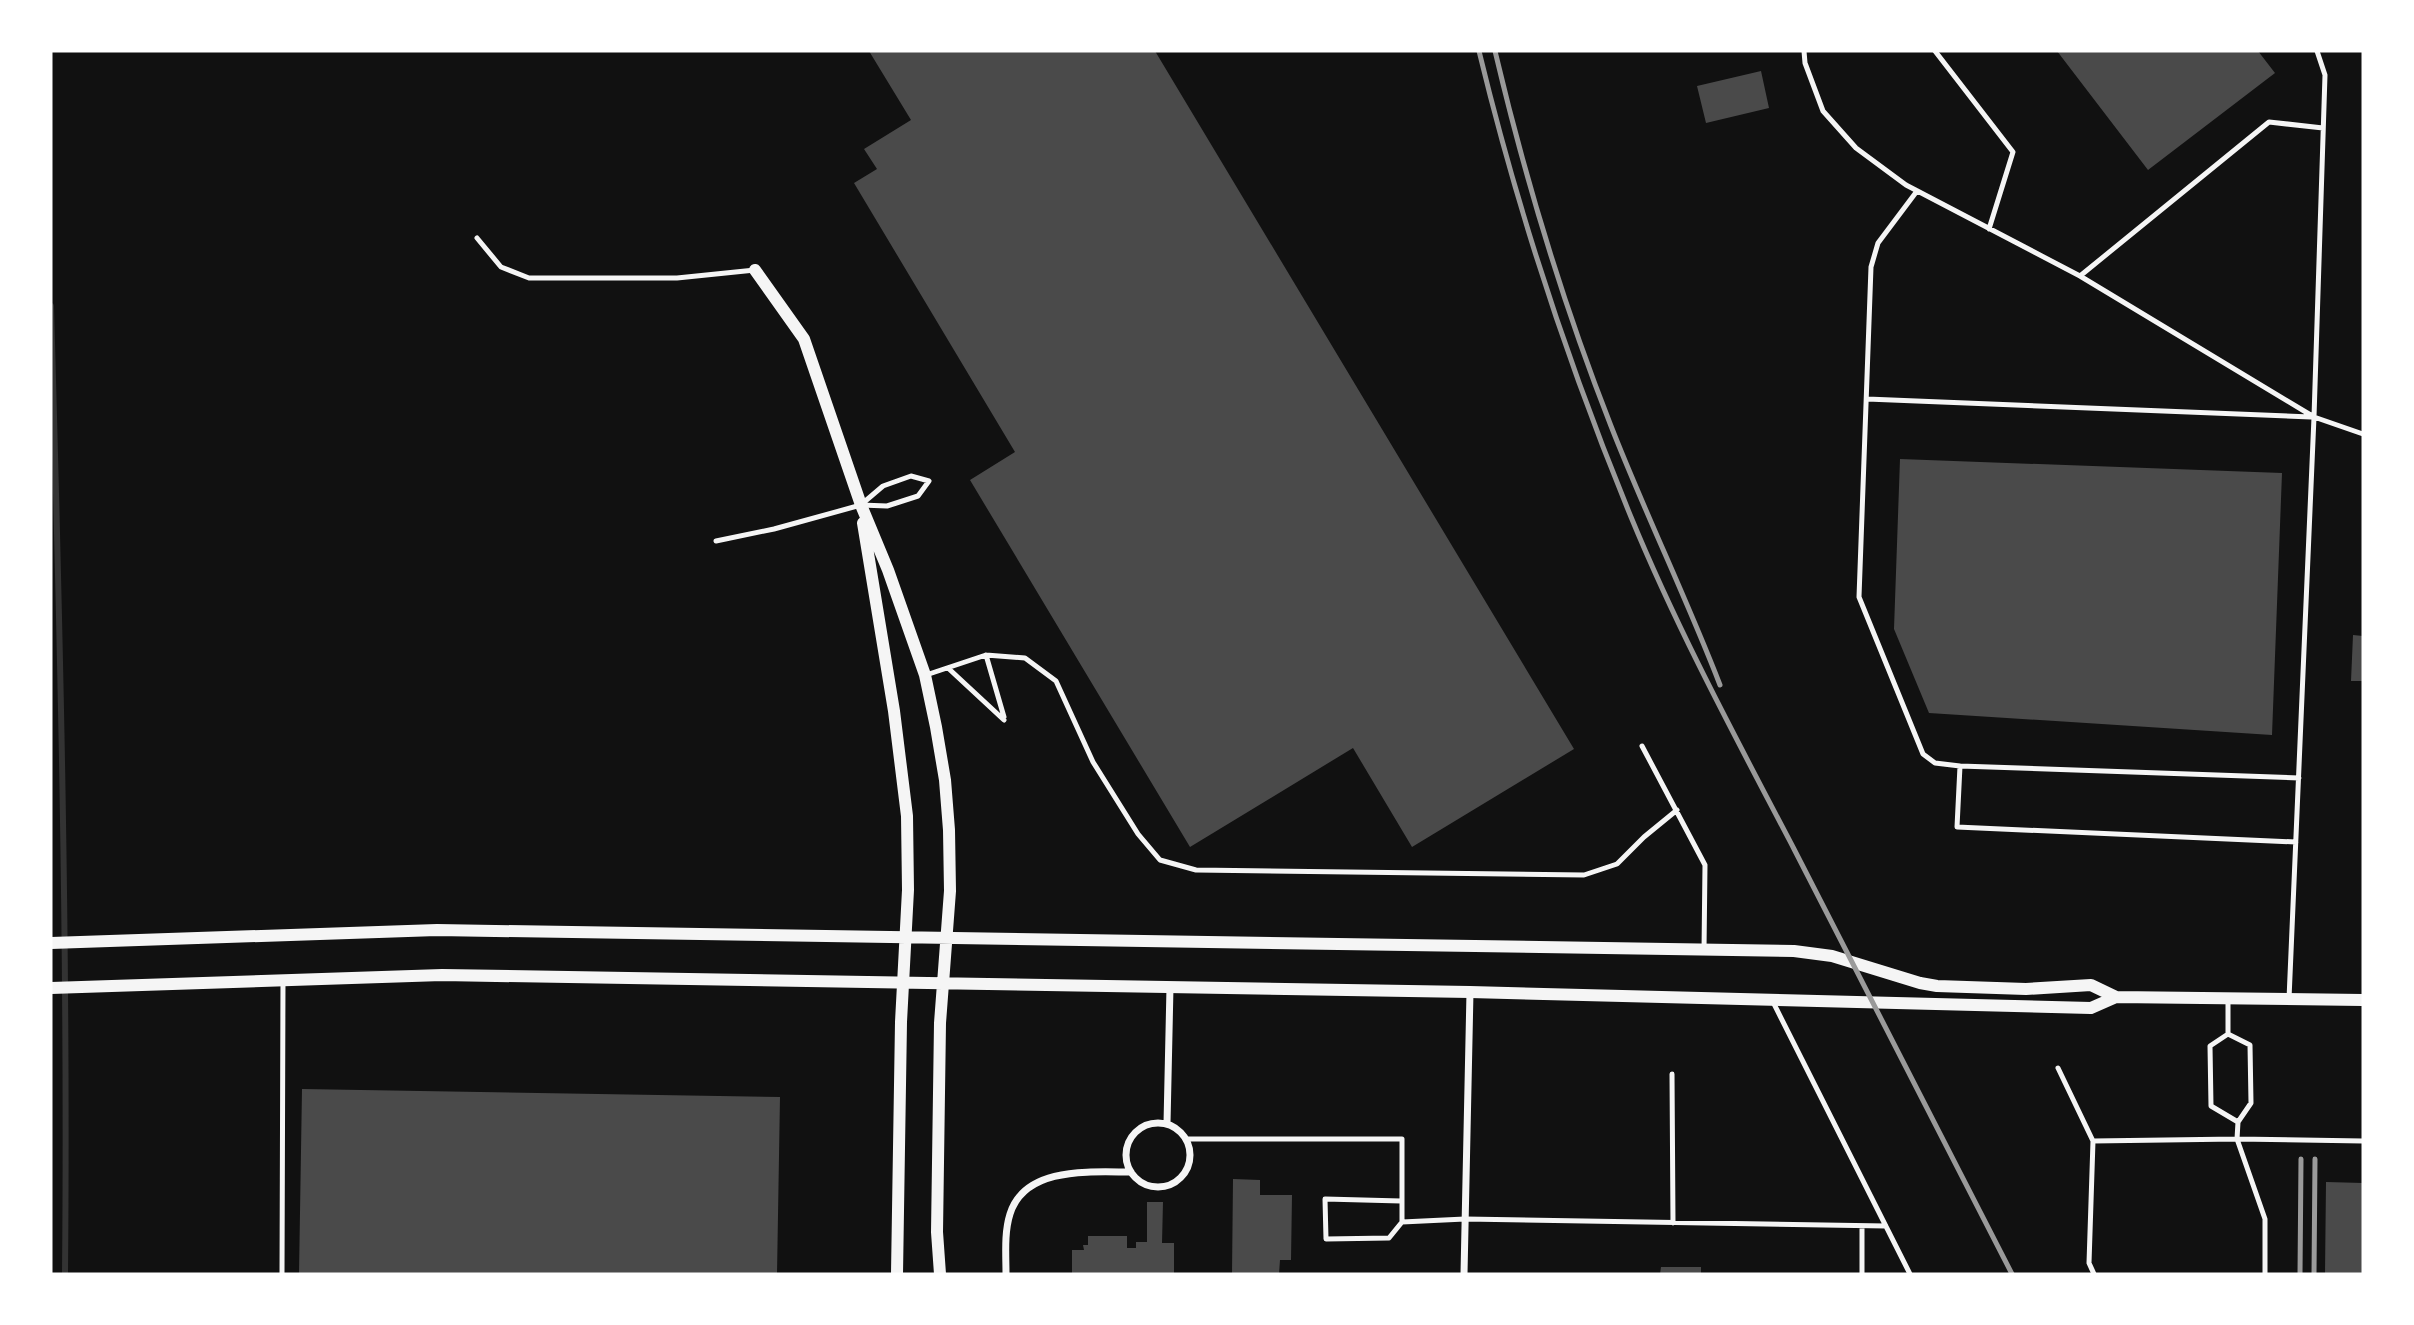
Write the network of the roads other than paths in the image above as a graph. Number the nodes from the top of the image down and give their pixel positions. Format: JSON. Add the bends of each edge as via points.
{"nodes":[{"id":1,"x":1804,"y":51,"type":"edge"},
{"id":2,"x":1935,"y":51,"type":"edge"},
{"id":3,"x":2317,"y":51,"type":"edge"},
{"id":4,"x":2323,"y":128,"type":"junction"},
{"id":5,"x":1917,"y":191,"type":"junction"},
{"id":6,"x":1989,"y":229,"type":"junction"},
{"id":7,"x":477,"y":238,"type":"dead end"},
{"id":8,"x":755,"y":270,"type":"joint"},
{"id":9,"x":2080,"y":276,"type":"junction"},
{"id":10,"x":1867,"y":399,"type":"junction"},
{"id":11,"x":2314,"y":418,"type":"junction"},
{"id":12,"x":2363,"y":434,"type":"edge"},
{"id":13,"x":861,"y":505,"type":"junction"},
{"id":14,"x":716,"y":541,"type":"dead end"},
{"id":15,"x":986,"y":655,"type":"junction"},
{"id":16,"x":948,"y":668,"type":"junction"},
{"id":17,"x":925,"y":675,"type":"junction"},
{"id":18,"x":1642,"y":746,"type":"dead end"},
{"id":19,"x":1960,"y":766,"type":"junction"},
{"id":20,"x":2299,"y":778,"type":"junction"},
{"id":21,"x":1677,"y":810,"type":"junction"},
{"id":22,"x":2296,"y":842,"type":"junction"},
{"id":23,"x":905,"y":937,"type":"junction"},
{"id":24,"x":947,"y":937,"type":"junction"},
{"id":25,"x":51,"y":943,"type":"edge"},
{"id":26,"x":1703,"y":950,"type":"junction"},
{"id":27,"x":283,"y":981,"type":"junction"},
{"id":28,"x":903,"y":983,"type":"junction"},
{"id":29,"x":944,"y":984,"type":"junction"},
{"id":30,"x":1170,"y":987,"type":"junction"},
{"id":31,"x":51,"y":988,"type":"edge"},
{"id":32,"x":1470,"y":992,"type":"junction"},
{"id":33,"x":2116,"y":997,"type":"junction"},
{"id":34,"x":2228,"y":998,"type":"junction"},
{"id":35,"x":2289,"y":999,"type":"junction"},
{"id":36,"x":2363,"y":1000,"type":"edge"},
{"id":37,"x":1773,"y":1001,"type":"junction"},
{"id":38,"x":2228,"y":1034,"type":"junction"},
{"id":39,"x":2058,"y":1068,"type":"dead end"},
{"id":40,"x":1672,"y":1074,"type":"dead end"},
{"id":41,"x":2238,"y":1122,"type":"junction"},
{"id":42,"x":1167,"y":1124,"type":"junction"},
{"id":43,"x":1186,"y":1139,"type":"junction"},
{"id":44,"x":2237,"y":1139,"type":"junction"},
{"id":45,"x":2093,"y":1141,"type":"junction"},
{"id":46,"x":2363,"y":1141,"type":"edge"},
{"id":47,"x":1131,"y":1171,"type":"junction"},
{"id":48,"x":1401,"y":1201,"type":"junction"},
{"id":49,"x":1465,"y":1219,"type":"junction"},
{"id":50,"x":1402,"y":1222,"type":"junction"},
{"id":51,"x":1673,"y":1223,"type":"junction"},
{"id":52,"x":1862,"y":1226,"type":"junction"},
{"id":53,"x":1886,"y":1226,"type":"junction"},
{"id":54,"x":282,"y":1274,"type":"edge"},
{"id":55,"x":897,"y":1274,"type":"edge"},
{"id":56,"x":940,"y":1274,"type":"edge"},
{"id":57,"x":1006,"y":1274,"type":"edge"},
{"id":58,"x":1464,"y":1274,"type":"edge"},
{"id":59,"x":1862,"y":1274,"type":"edge"},
{"id":60,"x":1910,"y":1274,"type":"edge"},
{"id":61,"x":2095,"y":1274,"type":"edge"},
{"id":62,"x":2265,"y":1274,"type":"edge"}],
"edges":[{"from":1,"to":5,"type":"lane","via":[[1823,111],[1856,148]]},
{"from":2,"to":6,"type":"lane","via":[[2012,152]]},
{"from":3,"to":4,"type":"lane","via":[[2325,75]]},
{"from":4,"to":9,"type":"lane","via":[[2269,122]]},
{"from":4,"to":11,"type":"lane"},
{"from":5,"to":6,"type":"lane"},
{"from":5,"to":10,"type":"lane","via":[[1878,243],[1871,267]]},
{"from":6,"to":9,"type":"lane"},
{"from":7,"to":8,"type":"lane","via":[[501,267],[529,278],[677,278]]},
{"from":8,"to":13,"type":"street","via":[[804,340]]},
{"from":9,"to":11,"type":"lane"},
{"from":10,"to":11,"type":"lane"},
{"from":10,"to":19,"type":"lane","via":[[1859,597],[1923,754],[1935,763]]},
{"from":11,"to":12,"type":"lane"},
{"from":11,"to":20,"type":"lane"},
{"from":13,"to":13,"type":"lane","via":[[887,506],[918,496],[929,481],[911,476],[893,482]]},
{"from":13,"to":14,"type":"lane"},
{"from":13,"to":17,"type":"street"},
{"from":13,"to":23,"type":"street","via":[[907,816]]},
{"from":15,"to":16,"type":"lane"},
{"from":15,"to":16,"type":"lane","via":[[1004,720]]},
{"from":15,"to":21,"type":"lane","via":[[1025,658],[1056,681],[1093,762],[1138,834],[1160,860],[1196,870],[1584,875],[1617,864]]},
{"from":16,"to":17,"type":"lane"},
{"from":17,"to":24,"type":"street","via":[[947,805]]},
{"from":18,"to":21,"type":"lane"},
{"from":19,"to":20,"type":"lane"},
{"from":19,"to":22,"type":"lane","via":[[1957,827]]},
{"from":20,"to":22,"type":"lane"},
{"from":21,"to":26,"type":"lane","via":[[1705,866]]},
{"from":22,"to":35,"type":"lane"},
{"from":23,"to":24,"type":"street"},
{"from":23,"to":25,"type":"street","via":[[437,930]]},
{"from":23,"to":28,"type":"street"},
{"from":24,"to":26,"type":"street"},
{"from":24,"to":29,"type":"street"},
{"from":26,"to":33,"type":"street","via":[[1815,953],[1937,986],[2026,989],[2091,985]]},
{"from":27,"to":28,"type":"street","via":[[442,975]]},
{"from":27,"to":31,"type":"street"},
{"from":27,"to":54,"type":"lane"},
{"from":28,"to":29,"type":"street"},
{"from":28,"to":55,"type":"street"},
{"from":29,"to":30,"type":"street"},
{"from":29,"to":56,"type":"street","via":[[937,1232]]},
{"from":30,"to":32,"type":"street"},
{"from":30,"to":42,"type":"street"},
{"from":32,"to":37,"type":"street"},
{"from":32,"to":49,"type":"street"},
{"from":33,"to":34,"type":"street"},
{"from":33,"to":37,"type":"street","via":[[2091,1008]]},
{"from":34,"to":35,"type":"street"},
{"from":34,"to":38,"type":"lane"},
{"from":35,"to":36,"type":"street"},
{"from":37,"to":53,"type":"lane"},
{"from":38,"to":41,"type":"lane","via":[[2250,1045],[2251,1103]]},
{"from":38,"to":41,"type":"lane","via":[[2210,1046],[2211,1106]]},
{"from":39,"to":45,"type":"lane"},
{"from":40,"to":51,"type":"lane"},
{"from":41,"to":44,"type":"lane"},
{"from":42,"to":43,"type":"street"},
{"from":42,"to":47,"type":"street","via":[[1136,1132],[1126,1150]]},
{"from":43,"to":47,"type":"street","via":[[1188,1168],[1174,1183],[1145,1185]]},
{"from":43,"to":48,"type":"lane","via":[[1402,1139]]},
{"from":44,"to":45,"type":"lane"},
{"from":44,"to":46,"type":"lane"},
{"from":44,"to":62,"type":"lane","via":[[2265,1219]]},
{"from":45,"to":61,"type":"lane","via":[[2089,1263]]},
{"from":47,"to":57,"type":"street","via":[[1051,1177],[1030,1186],[1017,1197],[1010,1213]]},
{"from":48,"to":50,"type":"lane"},
{"from":48,"to":50,"type":"lane","via":[[1325,1199],[1326,1239],[1389,1238]]},
{"from":49,"to":50,"type":"lane"},
{"from":49,"to":51,"type":"lane"},
{"from":49,"to":58,"type":"street"},
{"from":51,"to":52,"type":"lane"},
{"from":52,"to":53,"type":"lane"},
{"from":52,"to":59,"type":"lane"},
{"from":53,"to":60,"type":"lane"}]}
